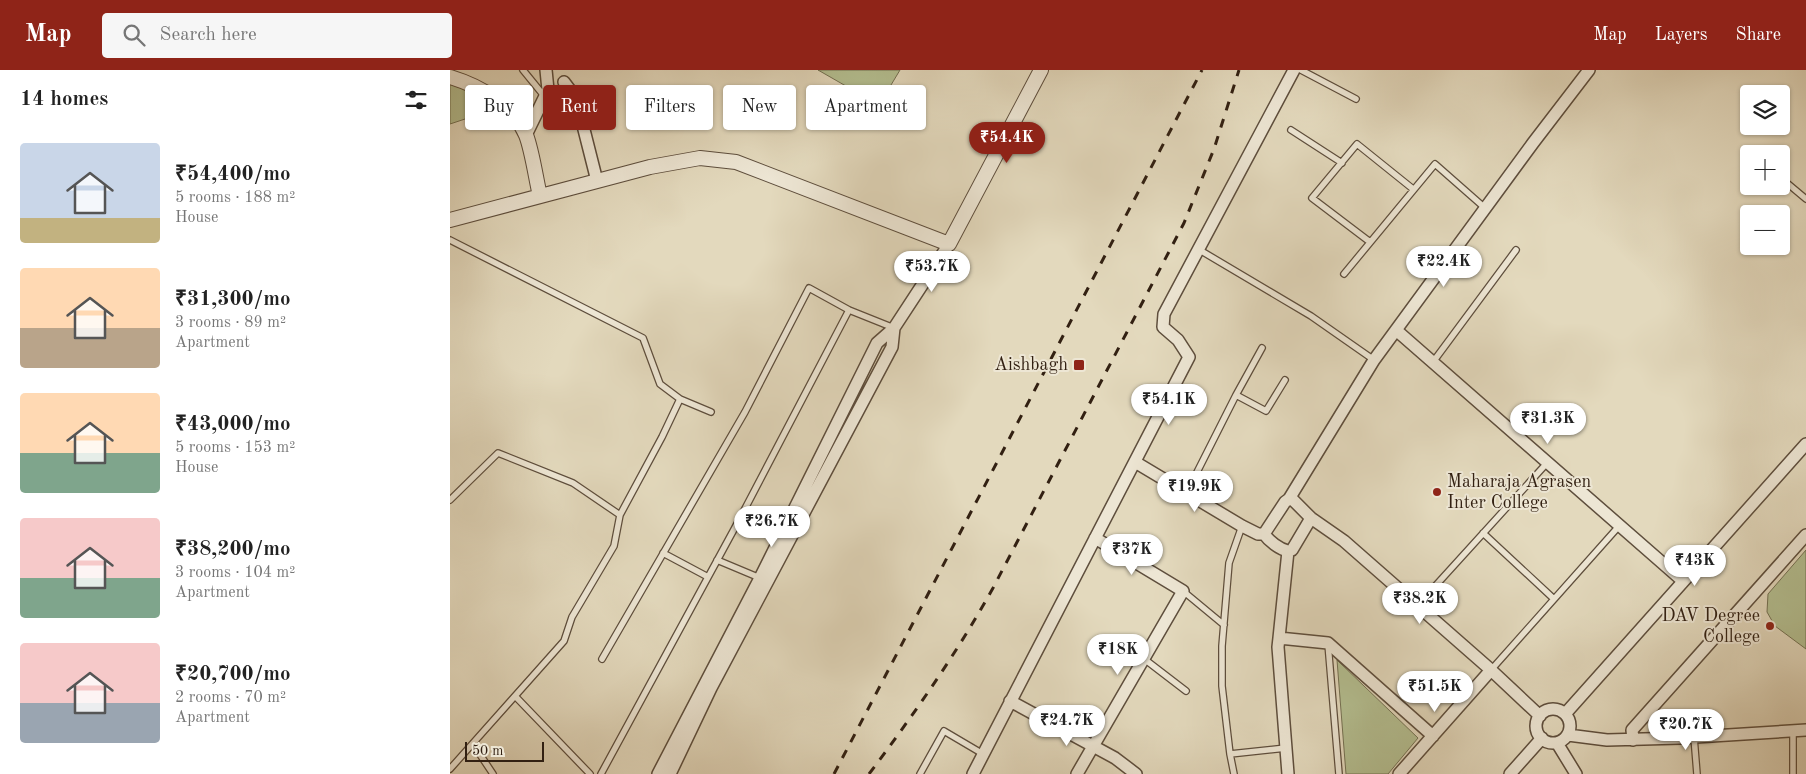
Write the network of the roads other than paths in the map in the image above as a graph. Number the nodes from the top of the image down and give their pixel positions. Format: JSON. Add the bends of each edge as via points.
{"nodes":[{"id":1,"x":523,"y":70,"type":"edge"},
{"id":2,"x":546,"y":70,"type":"edge"},
{"id":3,"x":1041,"y":70,"type":"edge"},
{"id":4,"x":1294,"y":70,"type":"edge"},
{"id":5,"x":1301,"y":70,"type":"edge"},
{"id":6,"x":1589,"y":70,"type":"edge"},
{"id":7,"x":450,"y":78,"type":"edge"},
{"id":8,"x":564,"y":82,"type":"dead end"},
{"id":9,"x":548,"y":85,"type":"edge"},
{"id":10,"x":543,"y":95,"type":"edge"},
{"id":11,"x":1356,"y":99,"type":"dead end"},
{"id":12,"x":543,"y":101,"type":"edge"},
{"id":13,"x":1291,"y":130,"type":"dead end"},
{"id":14,"x":526,"y":135,"type":"junction"},
{"id":15,"x":1342,"y":163,"type":"junction"},
{"id":16,"x":597,"y":181,"type":"junction"},
{"id":17,"x":1790,"y":186,"type":"edge"},
{"id":18,"x":1413,"y":189,"type":"junction"},
{"id":19,"x":540,"y":196,"type":"junction"},
{"id":20,"x":1806,"y":199,"type":"edge"},
{"id":21,"x":1485,"y":208,"type":"junction"},
{"id":22,"x":450,"y":220,"type":"edge"},
{"id":23,"x":450,"y":240,"type":"edge"},
{"id":24,"x":1370,"y":242,"type":"junction"},
{"id":25,"x":949,"y":244,"type":"junction"},
{"id":26,"x":1198,"y":249,"type":"junction"},
{"id":27,"x":1516,"y":250,"type":"dead end"},
{"id":28,"x":1344,"y":274,"type":"dead end"},
{"id":29,"x":849,"y":310,"type":"junction"},
{"id":30,"x":894,"y":328,"type":"junction"},
{"id":31,"x":1396,"y":330,"type":"junction"},
{"id":32,"x":1262,"y":348,"type":"dead end"},
{"id":33,"x":1374,"y":360,"type":"junction"},
{"id":34,"x":1433,"y":362,"type":"junction"},
{"id":35,"x":1285,"y":380,"type":"dead end"},
{"id":36,"x":1236,"y":395,"type":"junction"},
{"id":37,"x":680,"y":398,"type":"junction"},
{"id":38,"x":710,"y":412,"type":"dead end"},
{"id":39,"x":1806,"y":444,"type":"edge"},
{"id":40,"x":1135,"y":462,"type":"junction"},
{"id":41,"x":1548,"y":462,"type":"junction"},
{"id":42,"x":1186,"y":492,"type":"junction"},
{"id":43,"x":1289,"y":499,"type":"junction"},
{"id":44,"x":450,"y":500,"type":"edge"},
{"id":45,"x":620,"y":515,"type":"junction"},
{"id":46,"x":1312,"y":518,"type":"junction"},
{"id":47,"x":1620,"y":525,"type":"junction"},
{"id":48,"x":1242,"y":526,"type":"junction"},
{"id":49,"x":1483,"y":533,"type":"junction"},
{"id":50,"x":1264,"y":534,"type":"junction"},
{"id":51,"x":1806,"y":535,"type":"edge"},
{"id":52,"x":1095,"y":538,"type":"junction"},
{"id":53,"x":1288,"y":551,"type":"junction"},
{"id":54,"x":663,"y":553,"type":"junction"},
{"id":55,"x":717,"y":560,"type":"junction"},
{"id":56,"x":708,"y":577,"type":"junction"},
{"id":57,"x":760,"y":578,"type":"junction"},
{"id":58,"x":1683,"y":581,"type":"junction"},
{"id":59,"x":1183,"y":591,"type":"junction"},
{"id":60,"x":1554,"y":599,"type":"junction"},
{"id":61,"x":1418,"y":606,"type":"junction"},
{"id":62,"x":1224,"y":625,"type":"junction"},
{"id":63,"x":1279,"y":638,"type":"junction"},
{"id":64,"x":1328,"y":643,"type":"junction"},
{"id":65,"x":1143,"y":658,"type":"junction"},
{"id":66,"x":602,"y":659,"type":"dead end"},
{"id":67,"x":1491,"y":670,"type":"junction"},
{"id":68,"x":1186,"y":691,"type":"dead end"},
{"id":69,"x":515,"y":696,"type":"junction"},
{"id":70,"x":1010,"y":701,"type":"junction"},
{"id":71,"x":1565,"y":714,"type":"junction"},
{"id":72,"x":1540,"y":716,"type":"junction"},
{"id":73,"x":1806,"y":730,"type":"edge"},
{"id":74,"x":1794,"y":731,"type":"junction"},
{"id":75,"x":1568,"y":735,"type":"junction"},
{"id":76,"x":1433,"y":736,"type":"junction"},
{"id":77,"x":1694,"y":737,"type":"junction"},
{"id":78,"x":1542,"y":738,"type":"junction"},
{"id":79,"x":1633,"y":740,"type":"junction"},
{"id":80,"x":1558,"y":743,"type":"junction"},
{"id":81,"x":473,"y":744,"type":"junction"},
{"id":82,"x":1092,"y":746,"type":"junction"},
{"id":83,"x":1286,"y":748,"type":"junction"},
{"id":84,"x":983,"y":754,"type":"junction"},
{"id":85,"x":1230,"y":754,"type":"junction"},
{"id":86,"x":450,"y":770,"type":"edge"},
{"id":87,"x":493,"y":774,"type":"edge"},
{"id":88,"x":590,"y":774,"type":"edge"},
{"id":89,"x":601,"y":774,"type":"edge"},
{"id":90,"x":658,"y":774,"type":"edge"},
{"id":91,"x":670,"y":774,"type":"edge"},
{"id":92,"x":920,"y":774,"type":"edge"},
{"id":93,"x":973,"y":774,"type":"edge"},
{"id":94,"x":1077,"y":774,"type":"edge"},
{"id":95,"x":1136,"y":774,"type":"edge"},
{"id":96,"x":1234,"y":774,"type":"edge"},
{"id":97,"x":1288,"y":774,"type":"edge"},
{"id":98,"x":1339,"y":774,"type":"edge"},
{"id":99,"x":1399,"y":774,"type":"edge"},
{"id":100,"x":1510,"y":774,"type":"edge"},
{"id":101,"x":1576,"y":774,"type":"edge"},
{"id":102,"x":1697,"y":774,"type":"edge"},
{"id":103,"x":1793,"y":774,"type":"edge"}],
"edges":[{"from":1,"to":10,"type":"lane"},
{"from":2,"to":9,"type":"street"},
{"from":3,"to":25,"type":"street"},
{"from":4,"to":26,"type":"street"},
{"from":5,"to":11,"type":"lane"},
{"from":6,"to":21,"type":"street"},
{"from":7,"to":14,"type":"street","via":[[487,93],[510,111]]},
{"from":8,"to":16,"type":"street","via":[[576,98]]},
{"from":12,"to":14,"type":"street"},
{"from":13,"to":15,"type":"lane"},
{"from":14,"to":19,"type":"street"},
{"from":15,"to":18,"type":"lane","via":[[1358,144]]},
{"from":15,"to":24,"type":"lane","via":[[1312,198]]},
{"from":16,"to":19,"type":"street"},
{"from":16,"to":25,"type":"street","via":[[700,158],[736,162]]},
{"from":17,"to":20,"type":"lane"},
{"from":18,"to":21,"type":"lane","via":[[1435,164]]},
{"from":18,"to":24,"type":"lane"},
{"from":19,"to":22,"type":"street"},
{"from":21,"to":31,"type":"street"},
{"from":23,"to":37,"type":"lane","via":[[643,338],[660,384]]},
{"from":24,"to":28,"type":"lane"},
{"from":25,"to":30,"type":"street"},
{"from":26,"to":33,"type":"lane","via":[[1304,311]]},
{"from":26,"to":40,"type":"street","via":[[1164,314],[1163,327],[1178,340],[1189,357]]},
{"from":27,"to":34,"type":"lane"},
{"from":29,"to":30,"type":"lane"},
{"from":29,"to":54,"type":"lane","via":[[809,288],[745,412]]},
{"from":29,"to":55,"type":"lane"},
{"from":30,"to":57,"type":"street","via":[[877,342]]},
{"from":30,"to":91,"type":"street","via":[[892,348]]},
{"from":31,"to":33,"type":"street"},
{"from":31,"to":34,"type":"street"},
{"from":32,"to":36,"type":"lane"},
{"from":33,"to":43,"type":"street"},
{"from":34,"to":41,"type":"street"},
{"from":35,"to":36,"type":"lane","via":[[1266,411]]},
{"from":36,"to":42,"type":"lane"},
{"from":37,"to":38,"type":"lane"},
{"from":37,"to":45,"type":"lane"},
{"from":39,"to":58,"type":"street"},
{"from":40,"to":42,"type":"street"},
{"from":40,"to":52,"type":"street"},
{"from":41,"to":47,"type":"street"},
{"from":41,"to":49,"type":"lane"},
{"from":42,"to":48,"type":"street"},
{"from":43,"to":46,"type":"street"},
{"from":43,"to":50,"type":"street"},
{"from":44,"to":45,"type":"lane","via":[[498,453],[573,483]]},
{"from":45,"to":69,"type":"lane","via":[[614,546],[572,616],[564,641]]},
{"from":46,"to":53,"type":"street","via":[[1292,550]]},
{"from":46,"to":61,"type":"street","via":[[1344,541]]},
{"from":47,"to":58,"type":"street"},
{"from":47,"to":60,"type":"lane"},
{"from":48,"to":50,"type":"street"},
{"from":48,"to":62,"type":"lane","via":[[1229,563]]},
{"from":49,"to":60,"type":"lane"},
{"from":49,"to":61,"type":"lane"},
{"from":50,"to":53,"type":"street"},
{"from":51,"to":79,"type":"street","via":[[1632,730]]},
{"from":52,"to":59,"type":"street"},
{"from":52,"to":70,"type":"street"},
{"from":53,"to":63,"type":"street"},
{"from":54,"to":56,"type":"lane"},
{"from":54,"to":66,"type":"lane"},
{"from":55,"to":56,"type":"lane"},
{"from":55,"to":57,"type":"lane"},
{"from":56,"to":89,"type":"lane"},
{"from":57,"to":90,"type":"street"},
{"from":58,"to":71,"type":"street"},
{"from":59,"to":62,"type":"lane"},
{"from":59,"to":65,"type":"street"},
{"from":60,"to":67,"type":"lane"},
{"from":61,"to":67,"type":"street"},
{"from":62,"to":85,"type":"lane","via":[[1222,686]]},
{"from":63,"to":64,"type":"street"},
{"from":63,"to":83,"type":"street"},
{"from":64,"to":76,"type":"street"},
{"from":64,"to":98,"type":"lane"},
{"from":65,"to":68,"type":"lane"},
{"from":65,"to":82,"type":"street"},
{"from":67,"to":72,"type":"street"},
{"from":67,"to":76,"type":"street"},
{"from":69,"to":81,"type":"lane"},
{"from":69,"to":88,"type":"lane"},
{"from":70,"to":82,"type":"street"},
{"from":70,"to":84,"type":"street"},
{"from":71,"to":72,"type":"street","via":[[1549,710]]},
{"from":71,"to":75,"type":"street","via":[[1570,722]]},
{"from":72,"to":78,"type":"street","via":[[1536,723]]},
{"from":73,"to":74,"type":"street"},
{"from":74,"to":77,"type":"street"},
{"from":74,"to":103,"type":"lane"},
{"from":75,"to":79,"type":"street"},
{"from":75,"to":80,"type":"street"},
{"from":76,"to":99,"type":"street"},
{"from":77,"to":79,"type":"street"},
{"from":77,"to":102,"type":"lane"},
{"from":78,"to":80,"type":"street"},
{"from":78,"to":100,"type":"street"},
{"from":80,"to":101,"type":"street"},
{"from":81,"to":86,"type":"lane"},
{"from":81,"to":87,"type":"lane"},
{"from":82,"to":94,"type":"street"},
{"from":82,"to":95,"type":"street"},
{"from":83,"to":85,"type":"lane"},
{"from":83,"to":97,"type":"street"},
{"from":84,"to":92,"type":"lane","via":[[944,731]]},
{"from":84,"to":93,"type":"street"},
{"from":85,"to":96,"type":"lane"}]}
